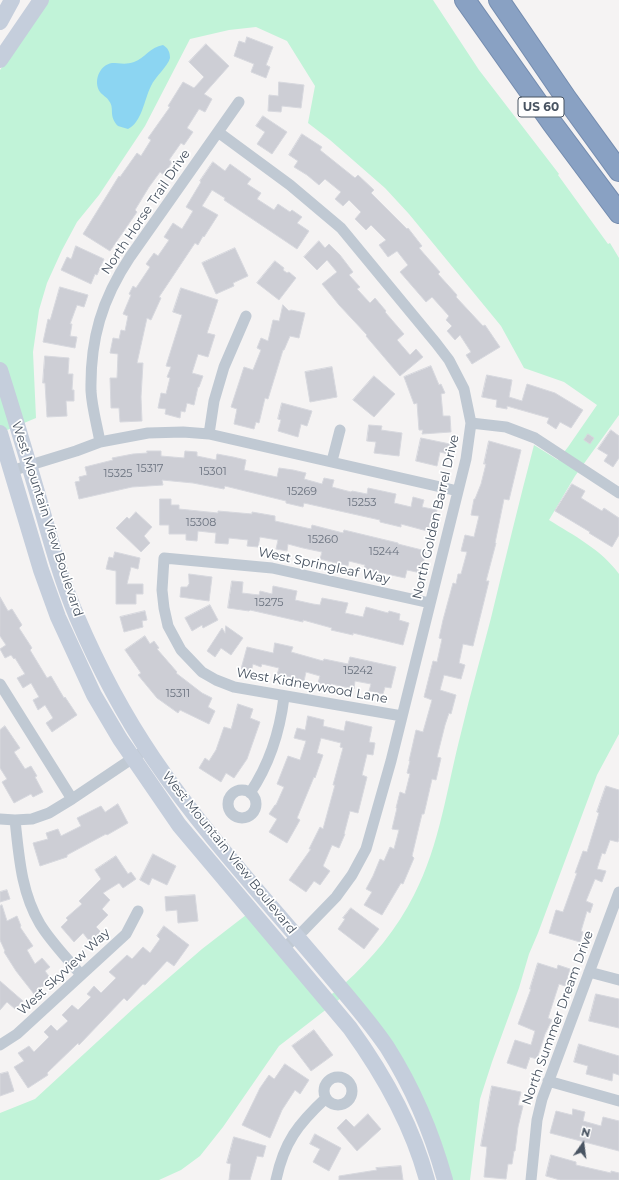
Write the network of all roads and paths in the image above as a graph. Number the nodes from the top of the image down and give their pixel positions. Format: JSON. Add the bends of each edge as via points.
{"nodes":[{"id":1,"x":12,"y":0,"type":"edge"},
{"id":2,"x":41,"y":0,"type":"edge"},
{"id":3,"x":465,"y":0,"type":"edge"},
{"id":4,"x":499,"y":0,"type":"edge"},
{"id":5,"x":0,"y":22,"type":"edge"},
{"id":6,"x":0,"y":60,"type":"edge"},
{"id":7,"x":239,"y":102,"type":"dead end"},
{"id":8,"x":218,"y":132,"type":"junction"},
{"id":9,"x":619,"y":171,"type":"edge"},
{"id":10,"x":619,"y":213,"type":"edge"},
{"id":11,"x":246,"y":316,"type":"dead end"},
{"id":12,"x":0,"y":370,"type":"edge"},
{"id":13,"x":471,"y":423,"type":"junction"},
{"id":14,"x":340,"y":430,"type":"dead end"},
{"id":15,"x":0,"y":433,"type":"edge"},
{"id":16,"x":208,"y":434,"type":"junction"},
{"id":17,"x":100,"y":442,"type":"junction"},
{"id":18,"x":332,"y":461,"type":"junction"},
{"id":19,"x":28,"y":465,"type":"junction"},
{"id":20,"x":11,"y":471,"type":"junction"},
{"id":21,"x":458,"y":491,"type":"junction"},
{"id":22,"x":619,"y":494,"type":"edge"},
{"id":23,"x":164,"y":558,"type":"joint"},
{"id":24,"x":430,"y":603,"type":"junction"},
{"id":25,"x":0,"y":684,"type":"edge"},
{"id":26,"x":284,"y":697,"type":"junction"},
{"id":27,"x":402,"y":716,"type":"junction"},
{"id":28,"x":147,"y":749,"type":"junction"},
{"id":29,"x":133,"y":758,"type":"junction"},
{"id":30,"x":250,"y":793,"type":"dead end"},
{"id":31,"x":72,"y":799,"type":"junction"},
{"id":32,"x":0,"y":819,"type":"edge"},
{"id":33,"x":15,"y":820,"type":"junction"},
{"id":34,"x":619,"y":892,"type":"edge"},
{"id":35,"x":138,"y":911,"type":"dead end"},
{"id":36,"x":297,"y":937,"type":"junction"},
{"id":37,"x":283,"y":949,"type":"junction"},
{"id":38,"x":589,"y":972,"type":"junction"},
{"id":39,"x":81,"y":975,"type":"junction"},
{"id":40,"x":619,"y":980,"type":"edge"},
{"id":41,"x":0,"y":1045,"type":"edge"},
{"id":42,"x":548,"y":1081,"type":"junction"},
{"id":43,"x":326,"y":1098,"type":"dead end"},
{"id":44,"x":619,"y":1101,"type":"edge"},
{"id":45,"x":276,"y":1180,"type":"edge"},
{"id":46,"x":427,"y":1180,"type":"edge"},
{"id":47,"x":445,"y":1180,"type":"edge"},
{"id":48,"x":531,"y":1180,"type":"edge"}],
"edges":[{"from":1,"to":5,"type":"street"},
{"from":2,"to":6,"type":"street"},
{"from":3,"to":10,"type":"highway","number":"US 60"},
{"from":4,"to":9,"type":"highway","number":"US 60"},
{"from":7,"to":8,"type":"street","name":"North Horse Trail Drive"},
{"from":8,"to":13,"type":"street","name":"North Golden Barrel Drive","via":[[290,185],[341,228],[449,360],[464,389]]},
{"from":8,"to":17,"type":"street","name":"North Horse Trail Drive","via":[[130,257],[106,299],[98,321],[91,392]]},
{"from":11,"to":16,"type":"street","via":[[224,367]]},
{"from":12,"to":19,"type":"street","name":"West Mountain View Boulevard"},
{"from":13,"to":21,"type":"street","name":"North Golden Barrel Drive"},
{"from":13,"to":22,"type":"street","via":[[506,427],[535,438]]},
{"from":14,"to":18,"type":"street"},
{"from":15,"to":20,"type":"street","name":"West Mountain View Boulevard"},
{"from":16,"to":17,"type":"street","via":[[148,433]]},
{"from":16,"to":18,"type":"street"},
{"from":17,"to":19,"type":"street"},
{"from":18,"to":21,"type":"street"},
{"from":19,"to":20,"type":"street"},
{"from":19,"to":28,"type":"street","name":"West Mountain View Boulevard","via":[[61,574],[77,616],[108,681]]},
{"from":20,"to":29,"type":"street","name":"West Mountain View Boulevard","via":[[58,617],[94,695]]},
{"from":21,"to":24,"type":"street","name":"North Golden Barrel Drive"},
{"from":23,"to":24,"type":"street","name":"West Springleaf Way","via":[[272,568]]},
{"from":23,"to":26,"type":"street","name":"West Kidneywood Lane","via":[[164,608],[168,626],[181,650],[202,672],[216,680],[234,687]]},
{"from":24,"to":27,"type":"street","name":"North Golden Barrel Drive"},
{"from":25,"to":31,"type":"street"},
{"from":26,"to":27,"type":"street","name":"West Kidneywood Lane"},
{"from":26,"to":30,"type":"street","via":[[280,724],[269,758]]},
{"from":27,"to":36,"type":"street","name":"North Golden Barrel Drive","via":[[366,850],[336,897]]},
{"from":28,"to":29,"type":"street"},
{"from":28,"to":36,"type":"street","name":"West Mountain View Boulevard","via":[[184,803]]},
{"from":29,"to":31,"type":"street"},
{"from":29,"to":37,"type":"street","name":"West Mountain View Boulevard","via":[[179,825]]},
{"from":31,"to":33,"type":"street","via":[[49,813],[32,819]]},
{"from":32,"to":33,"type":"street"},
{"from":33,"to":39,"type":"street","via":[[26,894],[44,929]]},
{"from":34,"to":38,"type":"street","name":"North Summer Dream Drive"},
{"from":35,"to":39,"type":"street","name":"West Skyview Way","via":[[126,934]]},
{"from":36,"to":37,"type":"street","name":"North Golden Barrel Drive"},
{"from":36,"to":47,"type":"street","name":"West Mountain View Boulevard","via":[[386,1046],[421,1111]]},
{"from":37,"to":46,"type":"street","name":"West Mountain View Boulevard","via":[[350,1028],[377,1067],[402,1113],[421,1157]]},
{"from":38,"to":40,"type":"street"},
{"from":38,"to":42,"type":"street","name":"North Summer Dream Drive"},
{"from":39,"to":41,"type":"street","name":"West Skyview Way","via":[[17,1034]]},
{"from":42,"to":44,"type":"street"},
{"from":42,"to":48,"type":"street","name":"North Summer Dream Drive","via":[[537,1120]]},
{"from":43,"to":45,"type":"street","via":[[294,1132],[280,1160]]}]}
